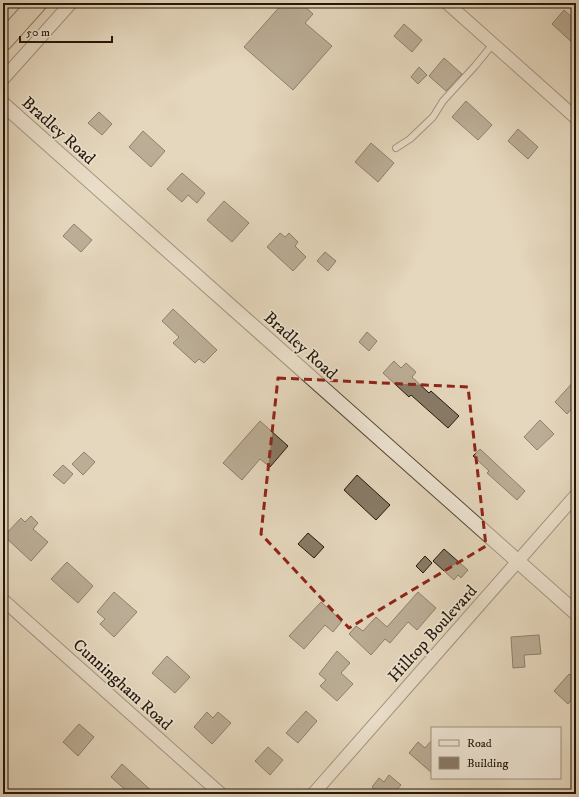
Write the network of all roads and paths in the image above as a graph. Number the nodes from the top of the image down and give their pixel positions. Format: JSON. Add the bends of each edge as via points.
{"nodes":[{"id":1,"x":37,"y":3,"type":"edge"},
{"id":2,"x":71,"y":3,"type":"edge"},
{"id":3,"x":447,"y":3,"type":"edge"},
{"id":4,"x":3,"y":41,"type":"edge"},
{"id":5,"x":493,"y":44,"type":"junction"},
{"id":6,"x":3,"y":79,"type":"edge"},
{"id":7,"x":3,"y":104,"type":"edge"},
{"id":8,"x":576,"y":118,"type":"edge"},
{"id":9,"x":396,"y":148,"type":"dead end"},
{"id":10,"x":576,"y":495,"type":"edge"},
{"id":11,"x":518,"y":562,"type":"junction"},
{"id":12,"x":3,"y":600,"type":"edge"},
{"id":13,"x":576,"y":613,"type":"edge"},
{"id":14,"x":221,"y":794,"type":"edge"},
{"id":15,"x":313,"y":794,"type":"edge"}],
"edges":[{"from":1,"to":4,"type":"highway"},
{"from":2,"to":6,"type":"street"},
{"from":3,"to":5,"type":"street"},
{"from":5,"to":8,"type":"street"},
{"from":5,"to":9,"type":"lane","via":[[443,101],[433,117],[410,139]]},
{"from":7,"to":11,"type":"street","name":"Bradley Road"},
{"from":10,"to":11,"type":"street","name":"Hilltop Boulevard"},
{"from":11,"to":13,"type":"street","name":"Bradley Road"},
{"from":11,"to":15,"type":"street","name":"Hilltop Boulevard"},
{"from":12,"to":14,"type":"street","name":"Cunningham Road"}]}
